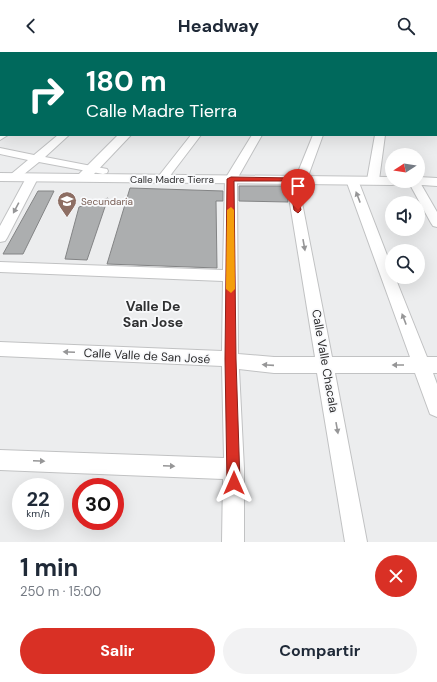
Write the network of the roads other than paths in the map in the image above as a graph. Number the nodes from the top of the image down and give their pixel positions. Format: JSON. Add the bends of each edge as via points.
{"nodes":[{"id":1,"x":63,"y":136,"type":"edge"},
{"id":2,"x":124,"y":136,"type":"edge"},
{"id":3,"x":136,"y":136,"type":"edge"},
{"id":4,"x":195,"y":136,"type":"edge"},
{"id":5,"x":256,"y":136,"type":"edge"},
{"id":6,"x":318,"y":136,"type":"edge"},
{"id":7,"x":380,"y":136,"type":"edge"},
{"id":8,"x":0,"y":151,"type":"edge"},
{"id":9,"x":36,"y":158,"type":"junction"},
{"id":10,"x":93,"y":174,"type":"junction"},
{"id":11,"x":0,"y":177,"type":"edge"},
{"id":12,"x":14,"y":177,"type":"junction"},
{"id":13,"x":32,"y":178,"type":"junction"},
{"id":14,"x":162,"y":179,"type":"junction"},
{"id":15,"x":231,"y":179,"type":"junction"},
{"id":16,"x":296,"y":179,"type":"junction"},
{"id":17,"x":352,"y":180,"type":"junction"},
{"id":18,"x":373,"y":180,"type":"junction"},
{"id":19,"x":385,"y":181,"type":"edge"},
{"id":20,"x":425,"y":182,"type":"edge"},
{"id":21,"x":437,"y":182,"type":"edge"},
{"id":22,"x":417,"y":188,"type":"edge"},
{"id":23,"x":437,"y":223,"type":"edge"},
{"id":24,"x":0,"y":238,"type":"edge"},
{"id":25,"x":0,"y":267,"type":"edge"},
{"id":26,"x":231,"y":276,"type":"junction"},
{"id":27,"x":0,"y":349,"type":"edge"},
{"id":28,"x":230,"y":359,"type":"junction"},
{"id":29,"x":326,"y":365,"type":"junction"},
{"id":30,"x":429,"y":365,"type":"edge"},
{"id":31,"x":437,"y":408,"type":"edge"},
{"id":32,"x":0,"y":460,"type":"edge"},
{"id":33,"x":234,"y":469,"type":"junction"},
{"id":34,"x":233,"y":542,"type":"edge"},
{"id":35,"x":356,"y":542,"type":"edge"}],
"edges":[{"from":1,"to":9,"type":"street"},
{"from":2,"to":10,"type":"street"},
{"from":3,"to":10,"type":"street"},
{"from":4,"to":14,"type":"street"},
{"from":5,"to":15,"type":"street"},
{"from":6,"to":16,"type":"street"},
{"from":7,"to":18,"type":"street"},
{"from":8,"to":9,"type":"street"},
{"from":9,"to":10,"type":"street"},
{"from":9,"to":12,"type":"street"},
{"from":10,"to":13,"type":"street","name":"Calle Madre Tierra"},
{"from":10,"to":14,"type":"street","name":"Calle Madre Tierra"},
{"from":11,"to":12,"type":"street","name":"Calle Madre Tierra"},
{"from":12,"to":13,"type":"street","name":"Calle Madre Tierra"},
{"from":13,"to":24,"type":"street","one_way":true},
{"from":14,"to":15,"type":"street","name":"Calle Madre Tierra"},
{"from":15,"to":16,"type":"street","name":"Calle Madre Tierra"},
{"from":15,"to":26,"type":"street"},
{"from":16,"to":17,"type":"street","name":"Calle Madre Tierra"},
{"from":16,"to":29,"type":"street","name":"Calle Valle Chacala","one_way":true},
{"from":17,"to":18,"type":"street","name":"Calle Madre Tierra"},
{"from":30,"to":17,"type":"street","one_way":true},
{"from":18,"to":19,"type":"street","name":"Calle Madre Tierra"},
{"from":20,"to":21,"type":"street"},
{"from":22,"to":23,"type":"street"},
{"from":25,"to":26,"type":"street"},
{"from":26,"to":28,"type":"street"},
{"from":28,"to":27,"type":"street","name":"Calle Valle de San José","one_way":true},
{"from":29,"to":28,"type":"street","name":"Calle Valle de San José","one_way":true,"via":[[274,365],[244,363]]},
{"from":28,"to":33,"type":"street"},
{"from":30,"to":29,"type":"street","name":"Calle Valle de San José","one_way":true},
{"from":29,"to":35,"type":"street","name":"Calle Valle Chacala","one_way":true},
{"from":30,"to":31,"type":"street"},
{"from":32,"to":33,"type":"street","one_way":true},
{"from":33,"to":34,"type":"street"}]}
